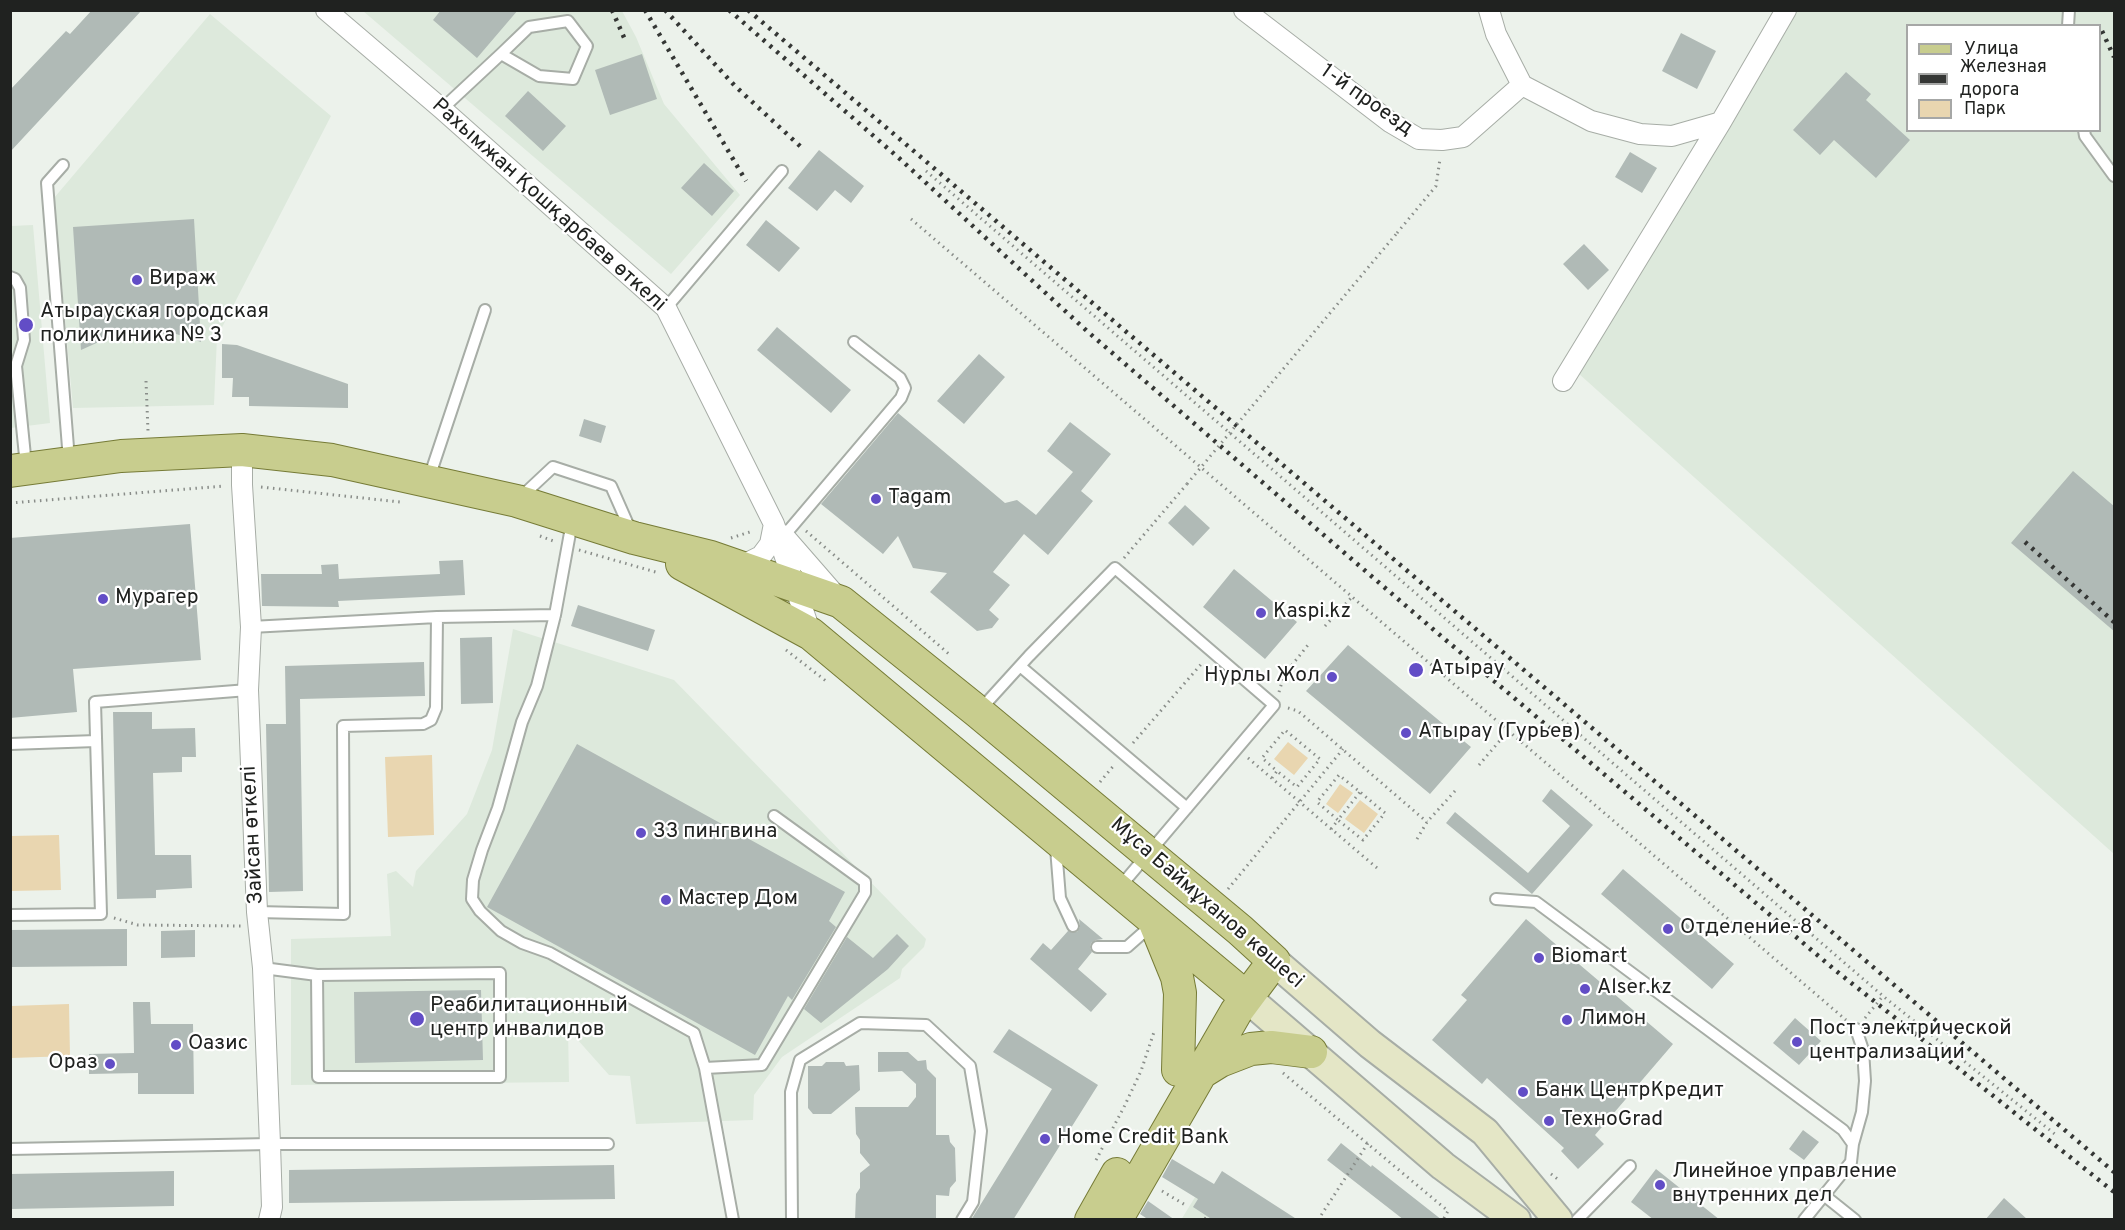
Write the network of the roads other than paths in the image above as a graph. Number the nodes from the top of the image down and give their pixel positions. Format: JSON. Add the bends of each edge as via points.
{"nodes":[{"id":1,"x":326,"y":10,"type":"edge"},
{"id":2,"x":1244,"y":10,"type":"edge"},
{"id":3,"x":1489,"y":10,"type":"edge"},
{"id":4,"x":1786,"y":10,"type":"edge"},
{"id":5,"x":501,"y":54,"type":"junction"},
{"id":6,"x":1522,"y":86,"type":"junction"},
{"id":7,"x":442,"y":109,"type":"junction"},
{"id":8,"x":1721,"y":122,"type":"junction"},
{"id":9,"x":2084,"y":132,"type":"edge"},
{"id":10,"x":63,"y":165,"type":"dead end"},
{"id":11,"x":782,"y":171,"type":"dead end"},
{"id":12,"x":2115,"y":176,"type":"edge"},
{"id":13,"x":10,"y":277,"type":"edge"},
{"id":14,"x":666,"y":308,"type":"junction"},
{"id":15,"x":485,"y":310,"type":"dead end"},
{"id":16,"x":854,"y":342,"type":"dead end"},
{"id":17,"x":13,"y":366,"type":"edge"},
{"id":18,"x":1563,"y":381,"type":"dead end"},
{"id":19,"x":242,"y":450,"type":"junction"},
{"id":20,"x":70,"y":464,"type":"junction"},
{"id":21,"x":18,"y":470,"type":"edge"},
{"id":22,"x":428,"y":481,"type":"junction"},
{"id":23,"x":517,"y":501,"type":"junction"},
{"id":24,"x":785,"y":528,"type":"junction"},
{"id":25,"x":569,"y":532,"type":"junction"},
{"id":26,"x":634,"y":538,"type":"junction"},
{"id":27,"x":739,"y":567,"type":"junction"},
{"id":28,"x":795,"y":586,"type":"junction"},
{"id":29,"x":841,"y":602,"type":"junction"},
{"id":30,"x":555,"y":615,"type":"junction"},
{"id":31,"x":437,"y":617,"type":"junction"},
{"id":32,"x":251,"y":627,"type":"junction"},
{"id":33,"x":812,"y":634,"type":"junction"},
{"id":34,"x":1020,"y":666,"type":"junction"},
{"id":35,"x":248,"y":690,"type":"junction"},
{"id":36,"x":978,"y":712,"type":"junction"},
{"id":37,"x":96,"y":741,"type":"junction"},
{"id":38,"x":10,"y":744,"type":"edge"},
{"id":39,"x":1187,"y":808,"type":"junction"},
{"id":40,"x":774,"y":816,"type":"dead end"},
{"id":41,"x":1056,"y":838,"type":"junction"},
{"id":42,"x":1148,"y":854,"type":"junction"},
{"id":43,"x":1117,"y":890,"type":"junction"},
{"id":44,"x":1496,"y":899,"type":"dead end"},
{"id":45,"x":10,"y":915,"type":"edge"},
{"id":46,"x":258,"y":919,"type":"junction"},
{"id":47,"x":1155,"y":922,"type":"junction"},
{"id":48,"x":1073,"y":926,"type":"dead end"},
{"id":49,"x":1096,"y":947,"type":"dead end"},
{"id":50,"x":1265,"y":953,"type":"junction"},
{"id":51,"x":262,"y":968,"type":"junction"},
{"id":52,"x":317,"y":975,"type":"junction"},
{"id":53,"x":1238,"y":990,"type":"junction"},
{"id":54,"x":1856,"y":1029,"type":"road end"},
{"id":55,"x":1311,"y":1052,"type":"junction"},
{"id":56,"x":705,"y":1068,"type":"junction"},
{"id":57,"x":1188,"y":1072,"type":"junction"},
{"id":58,"x":1485,"y":1132,"type":"junction"},
{"id":59,"x":270,"y":1144,"type":"junction"},
{"id":60,"x":608,"y":1144,"type":"dead end"},
{"id":61,"x":1853,"y":1144,"type":"junction"},
{"id":62,"x":10,"y":1149,"type":"edge"},
{"id":63,"x":1443,"y":1166,"type":"junction"},
{"id":64,"x":1630,"y":1166,"type":"dead end"},
{"id":65,"x":1825,"y":1196,"type":"junction"},
{"id":66,"x":1500,"y":1211,"type":"edge"},
{"id":67,"x":269,"y":1220,"type":"edge"},
{"id":68,"x":733,"y":1220,"type":"edge"},
{"id":69,"x":792,"y":1220,"type":"edge"},
{"id":70,"x":962,"y":1220,"type":"edge"},
{"id":71,"x":1091,"y":1220,"type":"edge"},
{"id":72,"x":1116,"y":1220,"type":"edge"},
{"id":73,"x":1558,"y":1220,"type":"edge"},
{"id":74,"x":1578,"y":1220,"type":"edge"},
{"id":75,"x":1804,"y":1220,"type":"edge"},
{"id":76,"x":1855,"y":1220,"type":"edge"}],
"edges":[{"from":1,"to":7,"type":"street","name":"Рахымжан Қошқарбаев өткелі"},
{"from":2,"to":6,"type":"street","name":"1-й проезд","via":[[1390,122],[1419,138],[1463,137]]},
{"from":3,"to":6,"type":"street","via":[[1496,34]]},
{"from":4,"to":8,"type":"street"},
{"from":5,"to":5,"type":"lane","via":[[529,27],[568,21],[587,46],[573,79],[539,76]]},
{"from":5,"to":7,"type":"lane"},
{"from":6,"to":8,"type":"street","via":[[1591,121],[1640,134],[1672,135]]},
{"from":7,"to":14,"type":"street","name":"Рахымжан Қошқарбаев өткелі"},
{"from":8,"to":18,"type":"street"},
{"from":9,"to":12,"type":"lane"},
{"from":10,"to":20,"type":"lane","via":[[47,183]]},
{"from":11,"to":14,"type":"lane"},
{"from":13,"to":17,"type":"lane","via":[[20,288],[24,340]]},
{"from":14,"to":24,"type":"street","name":"Рахымжан Қошқарбаев өткелі"},
{"from":15,"to":22,"type":"lane"},
{"from":16,"to":24,"type":"lane","via":[[900,378],[905,388],[902,398]]},
{"from":17,"to":21,"type":"lane"},
{"from":19,"to":20,"type":"main road","via":[[121,456]]},
{"from":19,"to":22,"type":"main road","via":[[332,460]]},
{"from":19,"to":32,"type":"street","name":"Зайсан өткелі"},
{"from":20,"to":21,"type":"main road"},
{"from":22,"to":23,"type":"main road"},
{"from":23,"to":25,"type":"main road"},
{"from":23,"to":26,"type":"lane","via":[[553,468],[611,486]]},
{"from":24,"to":27,"type":"street","via":[[761,556]]},
{"from":24,"to":28,"type":"street","name":"Рахымжан Қошқарбаев өткелі"},
{"from":24,"to":29,"type":"street","via":[[807,566]]},
{"from":25,"to":26,"type":"main road"},
{"from":25,"to":30,"type":"lane"},
{"from":26,"to":27,"type":"main road","name":"Мұса Баймұханов көшесі","via":[[711,556]]},
{"from":26,"to":33,"type":"main road","name":"Мұса Баймұханов көшесі"},
{"from":27,"to":28,"type":"main road","name":"Мұса Баймұханов көшесі"},
{"from":28,"to":29,"type":"main road","name":"Мұса Баймұханов көшесі"},
{"from":28,"to":33,"type":"street","name":"Рахымжан Қошқарбаев өткелі"},
{"from":29,"to":36,"type":"main road","name":"Мұса Баймұханов көшесі"},
{"from":30,"to":31,"type":"lane"},
{"from":30,"to":56,"type":"lane","via":[[537,686],[473,880],[472,899],[501,931],[550,953],[694,1033]]},
{"from":31,"to":32,"type":"lane"},
{"from":31,"to":46,"type":"lane","via":[[436,708],[431,720],[423,724],[343,726],[344,914]]},
{"from":32,"to":35,"type":"street","name":"Зайсан өткелі"},
{"from":33,"to":41,"type":"main road","name":"Мұса Баймұханов көшесі"},
{"from":34,"to":36,"type":"lane"},
{"from":34,"to":39,"type":"lane"},
{"from":34,"to":39,"type":"lane","via":[[1115,568],[1274,705]]},
{"from":35,"to":37,"type":"lane","via":[[95,702]]},
{"from":35,"to":46,"type":"street","name":"Зайсан өткелі"},
{"from":36,"to":42,"type":"main road","name":"Мұса Баймұханов көшесі"},
{"from":37,"to":38,"type":"lane"},
{"from":37,"to":45,"type":"lane","via":[[101,914]]},
{"from":39,"to":42,"type":"lane"},
{"from":40,"to":56,"type":"lane","via":[[866,882],[865,893],[762,1065]]},
{"from":41,"to":43,"type":"main road","name":"Мұса Баймұханов көшесі"},
{"from":41,"to":48,"type":"lane","via":[[1060,898]]},
{"from":42,"to":43,"type":"lane"},
{"from":42,"to":50,"type":"main road","name":"Мұса Баймұханов көшесі"},
{"from":43,"to":47,"type":"main road","name":"Мұса Баймұханов көшесі"},
{"from":44,"to":61,"type":"lane","via":[[1536,902],[1843,1130]]},
{"from":46,"to":51,"type":"street","name":"Зайсан өткелі"},
{"from":47,"to":49,"type":"lane","via":[[1127,947]]},
{"from":47,"to":53,"type":"main road","name":"Мұса Баймұханов көшесі"},
{"from":47,"to":57,"type":"main road","via":[[1177,977]]},
{"from":50,"to":53,"type":"main road"},
{"from":50,"to":58,"type":"main road","name":"Мұса Баймұханов көшесі","via":[[1370,1044]]},
{"from":51,"to":52,"type":"lane"},
{"from":51,"to":59,"type":"street","name":"Зайсан өткелі"},
{"from":52,"to":52,"type":"lane","via":[[500,972],[500,1077],[318,1077]]},
{"from":53,"to":55,"type":"main road","name":"Мұса Баймұханов көшесі"},
{"from":53,"to":57,"type":"main road"},
{"from":54,"to":61,"type":"lane","via":[[1863,1050],[1865,1081]]},
{"from":55,"to":57,"type":"main road","via":[[1251,1049]]},
{"from":55,"to":63,"type":"main road","name":"Мұса Баймұханов көшесі"},
{"from":56,"to":68,"type":"lane"},
{"from":57,"to":71,"type":"main road"},
{"from":57,"to":72,"type":"main road"},
{"from":58,"to":63,"type":"main road","via":[[1486,1158],[1467,1169]]},
{"from":58,"to":73,"type":"main road","name":"Мұса Баймұханов көшесі"},
{"from":59,"to":60,"type":"lane"},
{"from":59,"to":62,"type":"lane"},
{"from":59,"to":67,"type":"street","name":"Зайсан өткелі"},
{"from":61,"to":65,"type":"lane","via":[[1851,1162]]},
{"from":63,"to":66,"type":"main road","name":"Мұса Баймұханов көшесі"},
{"from":64,"to":74,"type":"lane"},
{"from":65,"to":75,"type":"lane"},
{"from":65,"to":76,"type":"lane"},
{"from":69,"to":70,"type":"lane","via":[[791,1092],[800,1060],[860,1023],[926,1025],[970,1066],[981,1131],[972,1202]]}]}
